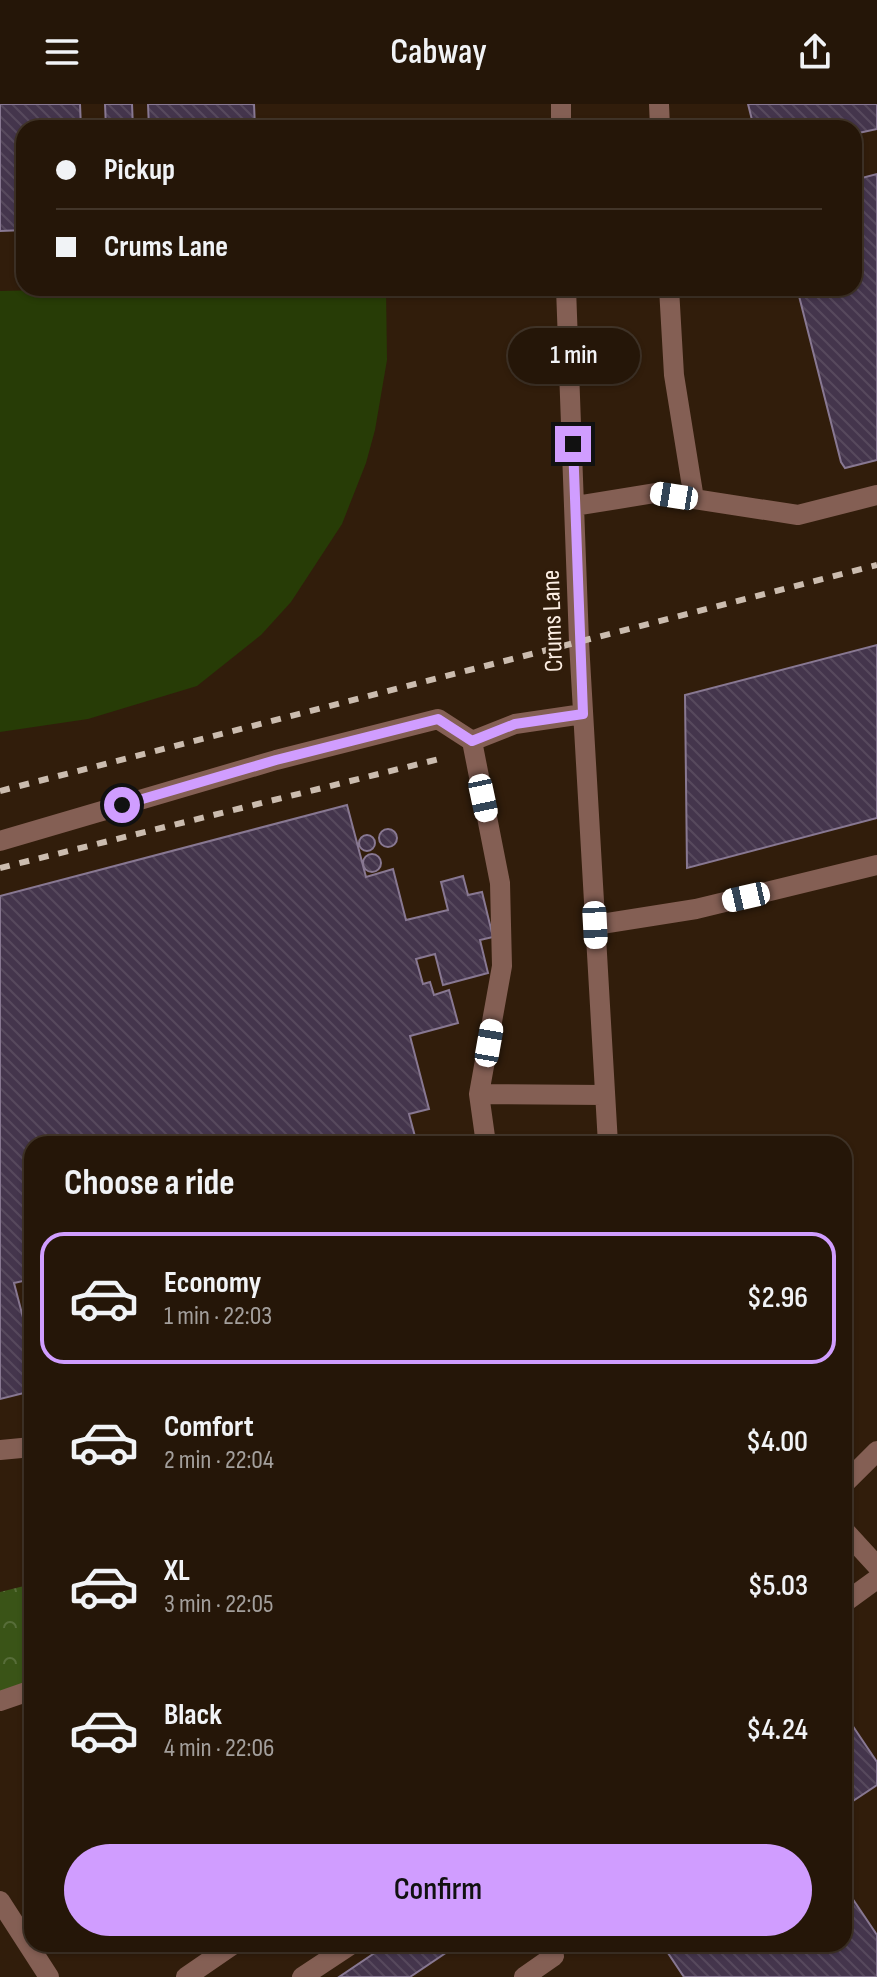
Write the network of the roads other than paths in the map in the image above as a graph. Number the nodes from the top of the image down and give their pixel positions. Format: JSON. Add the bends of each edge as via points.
{"nodes":[{"id":1,"x":566,"y":296,"type":"edge"},
{"id":2,"x":669,"y":296,"type":"edge"},
{"id":3,"x":877,"y":495,"type":"edge"},
{"id":4,"x":694,"y":499,"type":"junction"},
{"id":5,"x":575,"y":506,"type":"junction"},
{"id":6,"x":583,"y":714,"type":"junction"},
{"id":7,"x":472,"y":741,"type":"junction"},
{"id":8,"x":0,"y":841,"type":"edge"},
{"id":9,"x":877,"y":865,"type":"edge"},
{"id":10,"x":595,"y":925,"type":"junction"},
{"id":11,"x":479,"y":1094,"type":"junction"},
{"id":12,"x":604,"y":1095,"type":"junction"},
{"id":13,"x":485,"y":1136,"type":"edge"},
{"id":14,"x":607,"y":1136,"type":"edge"},
{"id":15,"x":24,"y":1448,"type":"edge"},
{"id":16,"x":0,"y":1450,"type":"edge"},
{"id":17,"x":877,"y":1451,"type":"edge"},
{"id":18,"x":852,"y":1476,"type":"edge"},
{"id":19,"x":852,"y":1544,"type":"edge"},
{"id":20,"x":877,"y":1566,"type":"edge"},
{"id":21,"x":877,"y":1579,"type":"edge"},
{"id":22,"x":852,"y":1597,"type":"edge"},
{"id":23,"x":24,"y":1693,"type":"edge"},
{"id":24,"x":0,"y":1701,"type":"edge"},
{"id":25,"x":0,"y":1901,"type":"edge"},
{"id":26,"x":24,"y":1938,"type":"edge"},
{"id":27,"x":33,"y":1952,"type":"edge"},
{"id":28,"x":221,"y":1952,"type":"edge"},
{"id":29,"x":340,"y":1952,"type":"edge"},
{"id":30,"x":554,"y":1956,"type":"dead end"},
{"id":31,"x":49,"y":1977,"type":"edge"},
{"id":32,"x":186,"y":1977,"type":"edge"},
{"id":33,"x":302,"y":1977,"type":"edge"},
{"id":34,"x":524,"y":1977,"type":"edge"}],
"edges":[{"from":1,"to":5,"type":"street","name":"Crums Lane"},
{"from":2,"to":4,"type":"street","via":[[674,375]]},
{"from":3,"to":4,"type":"street","via":[[798,515]]},
{"from":4,"to":5,"type":"street","via":[[655,493]]},
{"from":5,"to":6,"type":"street","name":"Crums Lane"},
{"from":6,"to":7,"type":"street","via":[[515,724]]},
{"from":6,"to":10,"type":"street","name":"Crums Lane"},
{"from":7,"to":8,"type":"street","via":[[438,719]]},
{"from":7,"to":11,"type":"street","via":[[500,883],[502,952]]},
{"from":9,"to":10,"type":"street","via":[[696,909]]},
{"from":10,"to":12,"type":"street","name":"Crums Lane"},
{"from":11,"to":12,"type":"street"},
{"from":11,"to":13,"type":"street"},
{"from":12,"to":14,"type":"street","name":"Crums Lane"},
{"from":15,"to":16,"type":"street"},
{"from":17,"to":18,"type":"street"},
{"from":19,"to":20,"type":"street"},
{"from":21,"to":22,"type":"street"},
{"from":23,"to":24,"type":"street"},
{"from":25,"to":26,"type":"street"},
{"from":27,"to":31,"type":"street"},
{"from":28,"to":32,"type":"street"},
{"from":29,"to":33,"type":"street"},
{"from":30,"to":34,"type":"street"}]}
